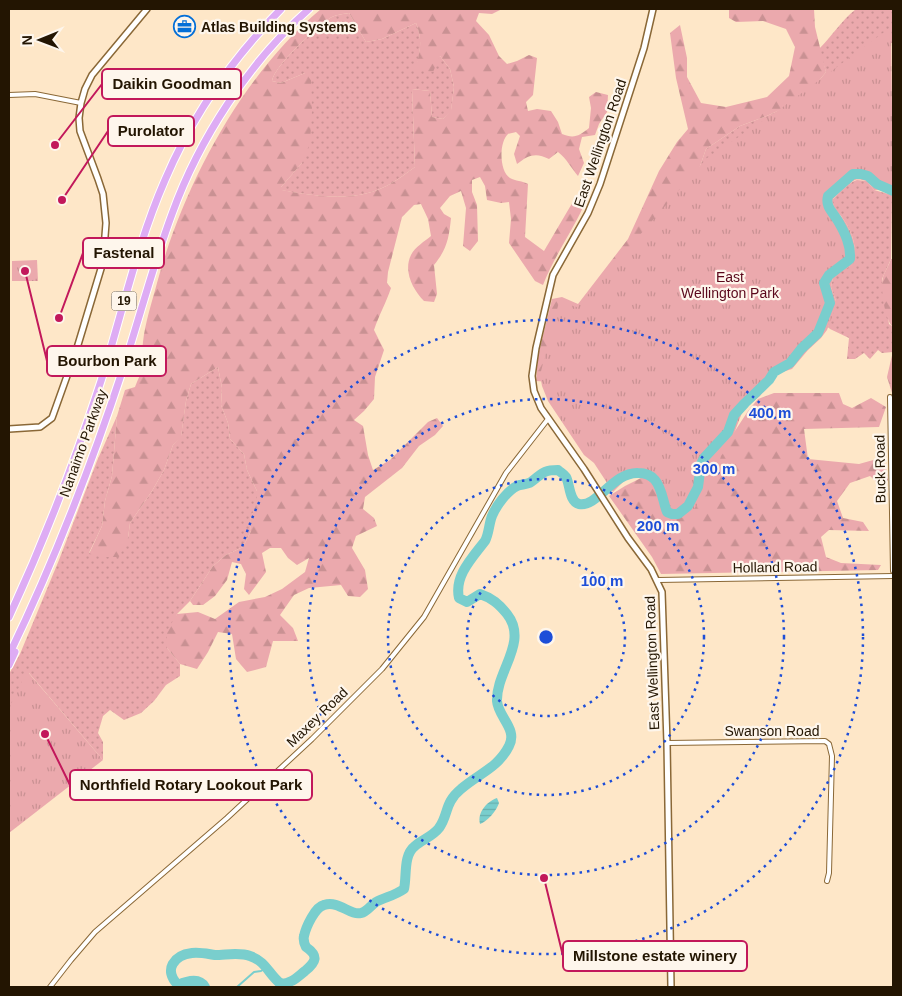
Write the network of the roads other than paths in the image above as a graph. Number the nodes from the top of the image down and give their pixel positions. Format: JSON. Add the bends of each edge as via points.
{"nodes":[{"id":1,"x":147,"y":9,"type":"edge"},
{"id":2,"x":281,"y":9,"type":"edge"},
{"id":3,"x":309,"y":9,"type":"edge"},
{"id":4,"x":653,"y":9,"type":"edge"},
{"id":5,"x":9,"y":95,"type":"edge"},
{"id":6,"x":80,"y":103,"type":"junction"},
{"id":7,"x":890,"y":397,"type":"dead end"},
{"id":8,"x":548,"y":419,"type":"junction"},
{"id":9,"x":9,"y":429,"type":"edge"},
{"id":10,"x":893,"y":571,"type":"edge"},
{"id":11,"x":893,"y":576,"type":"edge"},
{"id":12,"x":658,"y":580,"type":"junction"},
{"id":13,"x":25,"y":581,"type":"junction"},
{"id":14,"x":35,"y":598,"type":"junction"},
{"id":15,"x":9,"y":606,"type":"edge"},
{"id":16,"x":9,"y":617,"type":"edge"},
{"id":17,"x":9,"y":656,"type":"edge"},
{"id":18,"x":9,"y":665,"type":"edge"},
{"id":19,"x":667,"y":744,"type":"junction"},
{"id":20,"x":827,"y":881,"type":"dead end"},
{"id":21,"x":50,"y":987,"type":"edge"},
{"id":22,"x":671,"y":987,"type":"edge"}],
"edges":[{"from":1,"to":6,"type":"street","via":[[92,75]]},
{"from":2,"to":13,"type":"highway","name":"Nanaimo Parkway","number":"19","via":[[223,77],[192,126],[165,180],[83,431]]},
{"from":3,"to":14,"type":"highway","name":"Nanaimo Parkway","number":"19","via":[[264,55],[218,118],[196,158],[172,214],[88,470]]},
{"from":4,"to":8,"type":"street","name":"East Wellington Road","via":[[644,48],[600,184],[551,281],[532,370],[535,395]]},
{"from":5,"to":6,"type":"street","via":[[35,94]]},
{"from":6,"to":9,"type":"street","via":[[80,131],[98,179],[105,210],[103,262],[52,418],[40,427]]},
{"from":7,"to":10,"type":"street","name":"Buck Road"},
{"from":8,"to":12,"type":"street","name":"East Wellington Road"},
{"from":8,"to":21,"type":"street","name":"Maxey Road","via":[[506,473],[424,617],[382,669],[228,818],[95,932]]},
{"from":11,"to":12,"type":"street","name":"Holland Road"},
{"from":12,"to":19,"type":"street","name":"East Wellington Road","via":[[663,597]]},
{"from":13,"to":15,"type":"highway"},
{"from":13,"to":16,"type":"highway","name":"Nanaimo Parkway","number":"19"},
{"from":14,"to":17,"type":"highway","name":"Nanaimo Parkway","number":"19"},
{"from":14,"to":18,"type":"highway","via":[[28,624]]},
{"from":19,"to":20,"type":"street","name":"Swanson Road","via":[[825,741],[829,744],[832,756]]},
{"from":19,"to":22,"type":"street","name":"East Wellington Road"}]}
